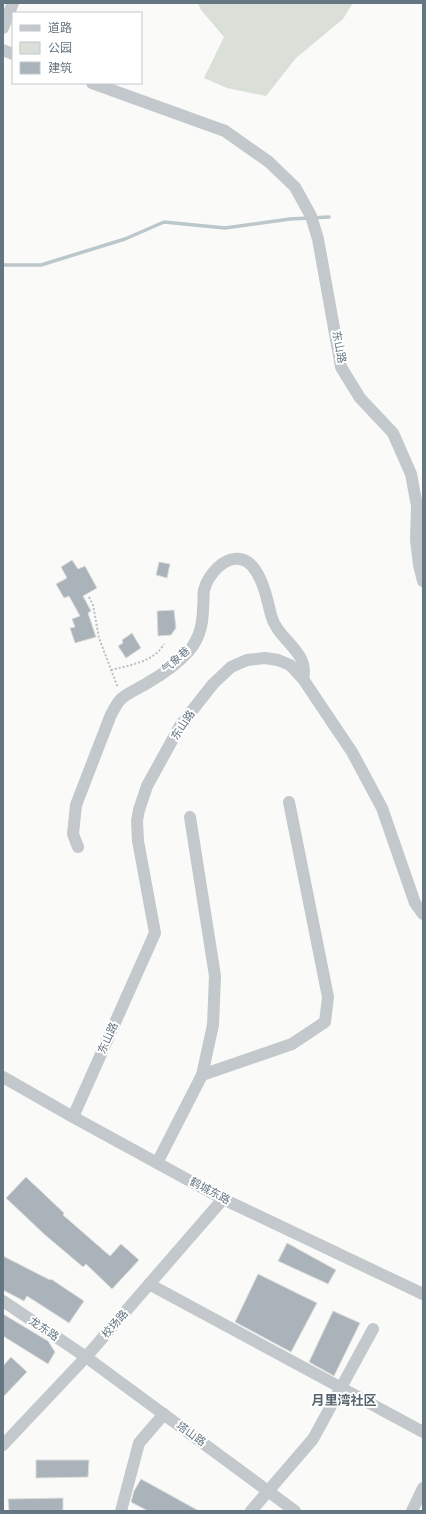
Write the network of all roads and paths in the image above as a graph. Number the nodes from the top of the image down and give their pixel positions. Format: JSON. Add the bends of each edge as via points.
{"nodes":[{"id":1,"x":13,"y":3,"type":"edge"},
{"id":2,"x":3,"y":28,"type":"edge"},
{"id":3,"x":95,"y":84,"type":"edge"},
{"id":4,"x":423,"y":581,"type":"edge"},
{"id":5,"x":88,"y":596,"type":"dead end"},
{"id":6,"x":164,"y":644,"type":"dead end"},
{"id":7,"x":111,"y":670,"type":"junction"},
{"id":8,"x":303,"y":679,"type":"junction"},
{"id":9,"x":122,"y":698,"type":"junction"},
{"id":10,"x":289,"y":802,"type":"dead end"},
{"id":11,"x":190,"y":817,"type":"dead end"},
{"id":12,"x":78,"y":847,"type":"dead end"},
{"id":13,"x":423,"y":914,"type":"edge"},
{"id":14,"x":202,"y":1075,"type":"junction"},
{"id":15,"x":3,"y":1077,"type":"edge"},
{"id":16,"x":73,"y":1117,"type":"junction"},
{"id":17,"x":157,"y":1163,"type":"junction"},
{"id":18,"x":223,"y":1199,"type":"junction"},
{"id":19,"x":149,"y":1284,"type":"junction"},
{"id":20,"x":423,"y":1294,"type":"edge"},
{"id":21,"x":3,"y":1301,"type":"edge"},
{"id":22,"x":373,"y":1329,"type":"dead end"},
{"id":23,"x":86,"y":1357,"type":"junction"},
{"id":24,"x":341,"y":1388,"type":"junction"},
{"id":25,"x":164,"y":1414,"type":"junction"},
{"id":26,"x":423,"y":1432,"type":"edge"},
{"id":27,"x":3,"y":1445,"type":"edge"},
{"id":28,"x":423,"y":1488,"type":"edge"},
{"id":29,"x":268,"y":1491,"type":"junction"},
{"id":30,"x":121,"y":1511,"type":"edge"},
{"id":31,"x":251,"y":1511,"type":"edge"},
{"id":32,"x":295,"y":1511,"type":"edge"},
{"id":33,"x":412,"y":1511,"type":"edge"}],
"edges":[{"from":1,"to":2,"type":"street"},
{"from":3,"to":4,"type":"street","name":"东山路","via":[[225,132],[269,162],[295,187],[312,221],[321,252],[342,367],[360,398],[393,433],[411,474],[417,506],[416,540]]},
{"from":5,"to":7,"type":"path","via":[[93,605],[99,638]]},
{"from":6,"to":7,"type":"path","via":[[156,655],[148,659]]},
{"from":7,"to":9,"type":"path"},
{"from":8,"to":9,"type":"street","name":"气象巷","via":[[304,663],[272,620],[261,578],[246,560],[238,558],[226,561],[213,572],[204,590],[203,618],[198,637],[188,652],[163,673]]},
{"from":8,"to":13,"type":"street","name":"东山路","via":[[352,752],[382,808],[416,903]]},
{"from":8,"to":16,"type":"street","name":"东山路","via":[[290,665],[278,660],[247,660],[231,667],[213,684],[180,726],[147,786],[137,821],[138,841],[155,933]]},
{"from":9,"to":12,"type":"street","name":"气象巷","via":[[104,728],[76,805],[73,834]]},
{"from":10,"to":14,"type":"street","via":[[328,998],[325,1022],[292,1044]]},
{"from":11,"to":14,"type":"street","via":[[215,976],[213,1025]]},
{"from":14,"to":17,"type":"street"},
{"from":15,"to":16,"type":"street","name":"鹤城东路"},
{"from":16,"to":17,"type":"street","name":"鹤城东路"},
{"from":17,"to":18,"type":"street","name":"鹤城东路"},
{"from":18,"to":19,"type":"street","name":"校场路"},
{"from":18,"to":20,"type":"street","name":"鹤城东路"},
{"from":19,"to":23,"type":"street","name":"校场路"},
{"from":19,"to":24,"type":"street"},
{"from":21,"to":23,"type":"street","name":"龙东路"},
{"from":22,"to":24,"type":"street"},
{"from":23,"to":25,"type":"street","name":"塔山路"},
{"from":23,"to":27,"type":"street","name":"校场路"},
{"from":24,"to":26,"type":"street"},
{"from":24,"to":29,"type":"street","via":[[314,1439]]},
{"from":25,"to":29,"type":"street","name":"塔山路"},
{"from":25,"to":30,"type":"street","via":[[139,1443]]},
{"from":28,"to":33,"type":"street"},
{"from":29,"to":31,"type":"street"},
{"from":29,"to":32,"type":"street","name":"塔山路"}]}
